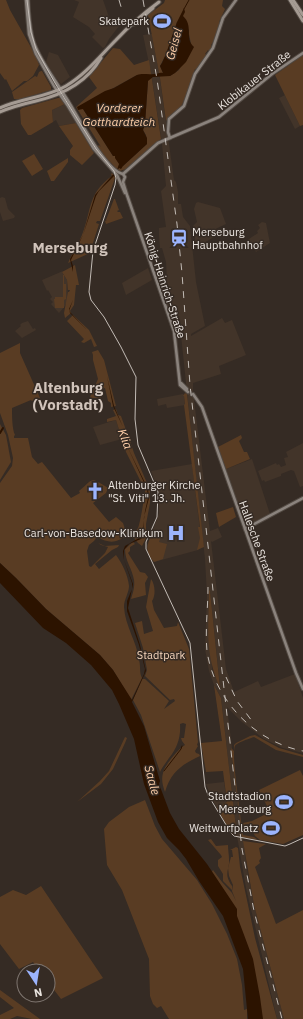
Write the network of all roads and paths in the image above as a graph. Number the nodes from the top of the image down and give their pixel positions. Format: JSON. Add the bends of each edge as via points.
{"nodes":[{"id":1,"x":27,"y":0,"type":"edge"},
{"id":2,"x":236,"y":0,"type":"edge"},
{"id":3,"x":290,"y":0,"type":"edge"},
{"id":4,"x":293,"y":0,"type":"edge"},
{"id":5,"x":159,"y":1,"type":"edge"},
{"id":6,"x":303,"y":15,"type":"edge"},
{"id":7,"x":303,"y":21,"type":"edge"},
{"id":8,"x":303,"y":53,"type":"edge"},
{"id":9,"x":102,"y":55,"type":"junction"},
{"id":10,"x":59,"y":90,"type":"junction"},
{"id":11,"x":61,"y":93,"type":"junction"},
{"id":12,"x":0,"y":108,"type":"edge"},
{"id":13,"x":0,"y":112,"type":"edge"},
{"id":14,"x":170,"y":138,"type":"junction"},
{"id":15,"x":122,"y":174,"type":"junction"},
{"id":16,"x":118,"y":176,"type":"junction"},
{"id":17,"x":122,"y":180,"type":"junction"},
{"id":18,"x":187,"y":391,"type":"tunnel mouth"},
{"id":19,"x":193,"y":396,"type":"tunnel mouth"},
{"id":20,"x":303,"y":498,"type":"edge"},
{"id":21,"x":245,"y":529,"type":"junction"},
{"id":22,"x":303,"y":689,"type":"edge"}],
"edges":[{"from":1,"to":10,"type":"main road","via":[[34,43]]},
{"from":2,"to":14,"type":"main road","via":[[223,18],[213,48],[195,74],[184,106],[169,119]]},
{"from":3,"to":7,"type":"main road"},
{"from":4,"to":6,"type":"main road"},
{"from":5,"to":9,"type":"main road"},
{"from":8,"to":14,"type":"main road","name":"Klobikauer Straße","via":[[272,74],[219,117]]},
{"from":9,"to":10,"type":"main road","via":[[81,76]]},
{"from":9,"to":11,"type":"main road","via":[[84,78]]},
{"from":10,"to":11,"type":"main road"},
{"from":10,"to":12,"type":"main road"},
{"from":11,"to":13,"type":"main road"},
{"from":11,"to":15,"type":"main road","via":[[97,148],[115,170]]},
{"from":11,"to":16,"type":"main road","name":"König-Heinrich-Straße","via":[[96,152]]},
{"from":14,"to":15,"type":"main road","name":"Klobikauer Straße","via":[[156,145]]},
{"from":15,"to":16,"type":"main road","name":"Klobikauer Straße"},
{"from":15,"to":17,"type":"main road","via":[[125,176]]},
{"from":16,"to":17,"type":"main road","name":"König-Heinrich-Straße"},
{"from":17,"to":18,"type":"main road","name":"König-Heinrich-Straße","via":[[174,331],[180,385]]},
{"from":19,"to":21,"type":"main road","name":"Hallesche Straße","via":[[203,410]]},
{"from":20,"to":21,"type":"main road"},
{"from":21,"to":22,"type":"main road","name":"Hallesche Straße"}]}
